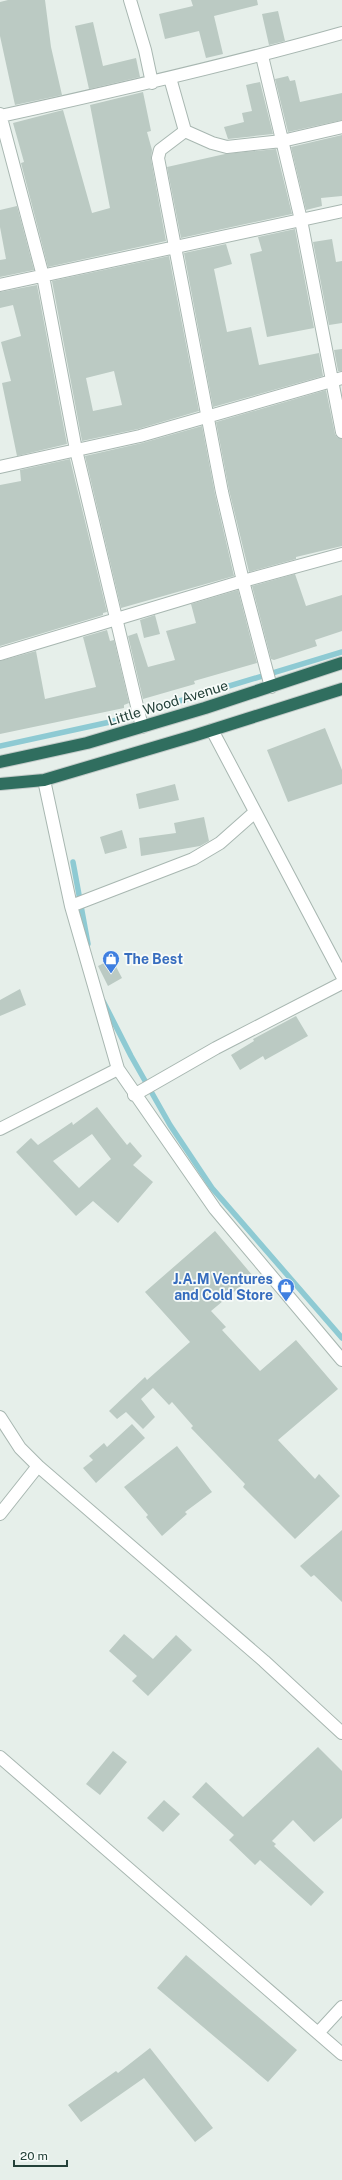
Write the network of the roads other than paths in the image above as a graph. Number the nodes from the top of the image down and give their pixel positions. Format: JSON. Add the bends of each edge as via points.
{"nodes":[{"id":1,"x":130,"y":0,"type":"edge"},
{"id":2,"x":342,"y":33,"type":"edge"},
{"id":3,"x":262,"y":56,"type":"junction"},
{"id":4,"x":170,"y":78,"type":"junction"},
{"id":5,"x":152,"y":83,"type":"junction"},
{"id":6,"x":0,"y":115,"type":"edge"},
{"id":7,"x":342,"y":126,"type":"edge"},
{"id":8,"x":185,"y":131,"type":"junction"},
{"id":9,"x":282,"y":141,"type":"junction"},
{"id":10,"x":342,"y":212,"type":"edge"},
{"id":11,"x":301,"y":220,"type":"junction"},
{"id":12,"x":176,"y":248,"type":"junction"},
{"id":13,"x":43,"y":276,"type":"junction"},
{"id":14,"x":0,"y":285,"type":"edge"},
{"id":15,"x":336,"y":379,"type":"edge"},
{"id":16,"x":209,"y":417,"type":"junction"},
{"id":17,"x":342,"y":432,"type":"edge"},
{"id":18,"x":76,"y":450,"type":"junction"},
{"id":19,"x":0,"y":467,"type":"edge"},
{"id":20,"x":342,"y":554,"type":"edge"},
{"id":21,"x":243,"y":581,"type":"junction"},
{"id":22,"x":116,"y":620,"type":"junction"},
{"id":23,"x":0,"y":654,"type":"edge"},
{"id":24,"x":342,"y":663,"type":"edge"},
{"id":25,"x":271,"y":687,"type":"junction"},
{"id":26,"x":342,"y":689,"type":"edge"},
{"id":27,"x":142,"y":727,"type":"junction"},
{"id":28,"x":212,"y":730,"type":"junction"},
{"id":29,"x":0,"y":759,"type":"edge"},
{"id":30,"x":44,"y":780,"type":"junction"},
{"id":31,"x":0,"y":784,"type":"edge"},
{"id":32,"x":255,"y":812,"type":"junction"},
{"id":33,"x":71,"y":906,"type":"junction"},
{"id":34,"x":342,"y":976,"type":"edge"},
{"id":35,"x":342,"y":983,"type":"edge"},
{"id":36,"x":118,"y":1069,"type":"junction"},
{"id":37,"x":134,"y":1095,"type":"junction"},
{"id":38,"x":0,"y":1130,"type":"edge"},
{"id":39,"x":342,"y":1360,"type":"edge"},
{"id":40,"x":0,"y":1417,"type":"edge"},
{"id":41,"x":38,"y":1466,"type":"junction"},
{"id":42,"x":0,"y":1514,"type":"edge"},
{"id":43,"x":342,"y":1733,"type":"edge"},
{"id":44,"x":0,"y":1757,"type":"edge"},
{"id":45,"x":342,"y":2007,"type":"edge"},
{"id":46,"x":318,"y":2033,"type":"junction"},
{"id":47,"x":342,"y":2054,"type":"edge"}],
"edges":[{"from":1,"to":5,"type":"street"},
{"from":2,"to":3,"type":"street"},
{"from":3,"to":4,"type":"street"},
{"from":3,"to":9,"type":"street"},
{"from":4,"to":5,"type":"street"},
{"from":4,"to":8,"type":"street"},
{"from":5,"to":6,"type":"street"},
{"from":6,"to":13,"type":"street"},
{"from":7,"to":9,"type":"street"},
{"from":8,"to":9,"type":"street","via":[[212,143],[227,146]]},
{"from":8,"to":12,"type":"street","via":[[160,150],[158,158]]},
{"from":9,"to":11,"type":"street"},
{"from":10,"to":11,"type":"street"},
{"from":11,"to":12,"type":"street"},
{"from":11,"to":15,"type":"street"},
{"from":12,"to":13,"type":"street"},
{"from":12,"to":16,"type":"street"},
{"from":13,"to":14,"type":"street"},
{"from":13,"to":18,"type":"street"},
{"from":15,"to":16,"type":"street"},
{"from":15,"to":17,"type":"street"},
{"from":16,"to":18,"type":"street"},
{"from":16,"to":21,"type":"street","via":[[222,492]]},
{"from":18,"to":19,"type":"street"},
{"from":18,"to":22,"type":"street"},
{"from":20,"to":21,"type":"street"},
{"from":21,"to":22,"type":"street"},
{"from":21,"to":25,"type":"street"},
{"from":22,"to":23,"type":"street"},
{"from":22,"to":27,"type":"street"},
{"from":24,"to":25,"type":"highway","name":"Little Wood Avenue"},
{"from":25,"to":27,"type":"highway","name":"Little Wood Avenue"},
{"from":26,"to":28,"type":"highway"},
{"from":27,"to":29,"type":"highway","name":"Little Wood Avenue","via":[[72,747]]},
{"from":28,"to":30,"type":"highway"},
{"from":28,"to":32,"type":"street"},
{"from":30,"to":31,"type":"highway"},
{"from":30,"to":33,"type":"street"},
{"from":32,"to":33,"type":"street","via":[[220,843],[193,859]]},
{"from":32,"to":34,"type":"street"},
{"from":33,"to":36,"type":"street"},
{"from":35,"to":37,"type":"street","via":[[216,1048]]},
{"from":36,"to":37,"type":"street"},
{"from":36,"to":38,"type":"street"},
{"from":37,"to":39,"type":"street","via":[[215,1209]]},
{"from":40,"to":41,"type":"street","via":[[20,1448]]},
{"from":41,"to":42,"type":"street"},
{"from":41,"to":43,"type":"street","via":[[264,1661]]},
{"from":44,"to":46,"type":"street"},
{"from":45,"to":46,"type":"street"},
{"from":46,"to":47,"type":"street"}]}
